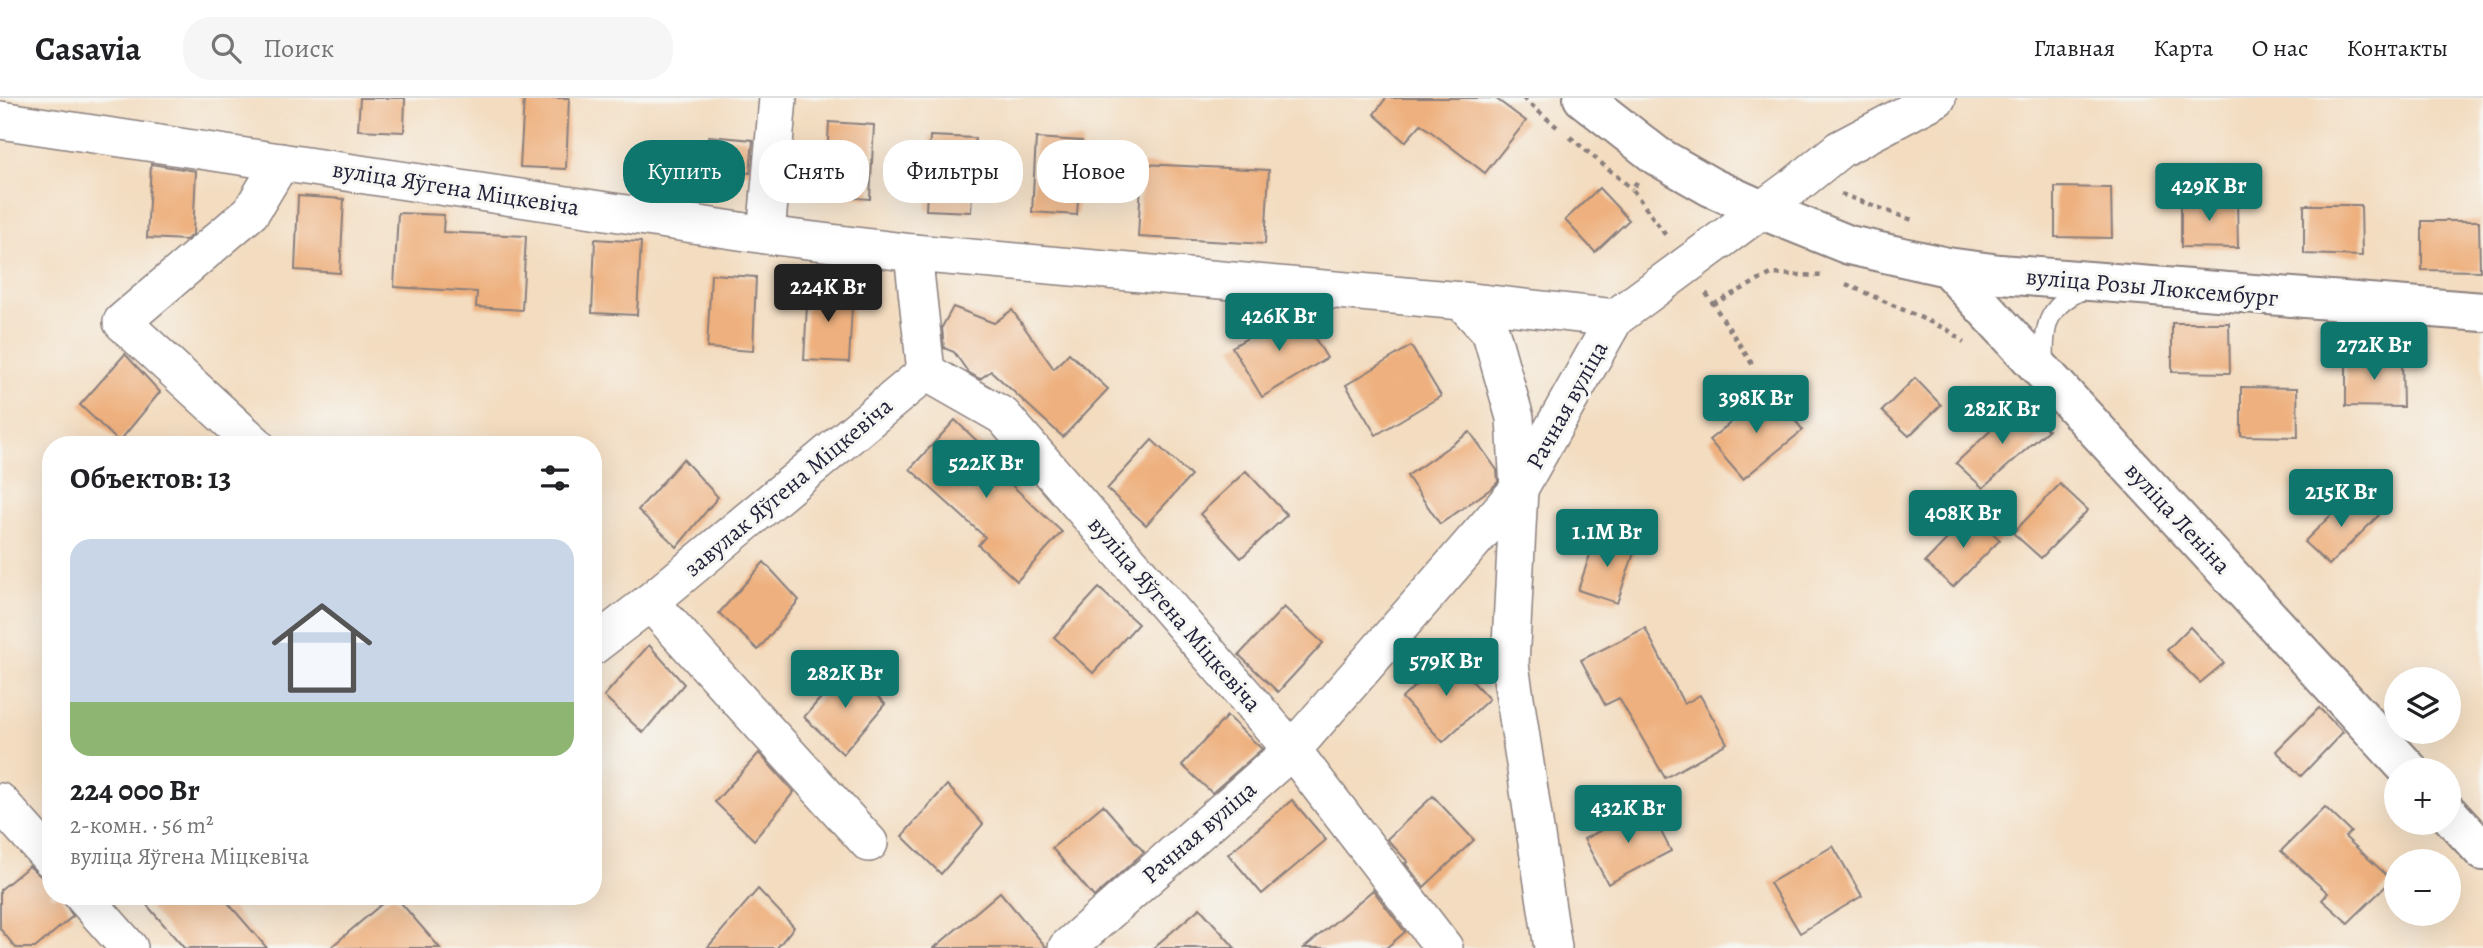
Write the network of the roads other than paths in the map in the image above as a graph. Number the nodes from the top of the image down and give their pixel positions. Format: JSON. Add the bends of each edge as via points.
{"nodes":[{"id":1,"x":778,"y":98,"type":"edge"},
{"id":2,"x":1583,"y":98,"type":"edge"},
{"id":3,"x":1937,"y":98,"type":"edge"},
{"id":4,"x":0,"y":120,"type":"edge"},
{"id":5,"x":281,"y":162,"type":"junction"},
{"id":6,"x":1760,"y":209,"type":"junction"},
{"id":7,"x":766,"y":235,"type":"junction"},
{"id":8,"x":913,"y":253,"type":"junction"},
{"id":9,"x":1947,"y":267,"type":"junction"},
{"id":10,"x":2097,"y":283,"type":"junction"},
{"id":11,"x":1462,"y":301,"type":"junction"},
{"id":12,"x":2483,"y":312,"type":"edge"},
{"id":13,"x":1615,"y":318,"type":"junction"},
{"id":14,"x":926,"y":372,"type":"junction"},
{"id":15,"x":2046,"y":374,"type":"junction"},
{"id":16,"x":246,"y":436,"type":"edge"},
{"id":17,"x":1519,"y":489,"type":"junction"},
{"id":18,"x":650,"y":602,"type":"junction"},
{"id":19,"x":602,"y":639,"type":"edge"},
{"id":20,"x":1292,"y":750,"type":"junction"},
{"id":21,"x":2398,"y":758,"type":"edge"},
{"id":22,"x":0,"y":802,"type":"edge"},
{"id":23,"x":2461,"y":827,"type":"edge"},
{"id":24,"x":869,"y":842,"type":"dead end"},
{"id":25,"x":42,"y":849,"type":"edge"},
{"id":26,"x":2483,"y":850,"type":"edge"},
{"id":27,"x":91,"y":905,"type":"edge"},
{"id":28,"x":129,"y":948,"type":"edge"},
{"id":29,"x":1067,"y":948,"type":"edge"},
{"id":30,"x":1444,"y":948,"type":"edge"},
{"id":31,"x":1553,"y":948,"type":"edge"}],
"edges":[{"from":1,"to":7,"type":"street"},
{"from":2,"to":6,"type":"street","name":"вуліца Розы Люксембург","via":[[1657,156]]},
{"from":3,"to":6,"type":"street","name":"Рачная вуліца","via":[[1840,149]]},
{"from":4,"to":5,"type":"street","name":"вуліца Яўгена Міцкевіча"},
{"from":5,"to":7,"type":"street","name":"вуліца Яўгена Міцкевіча"},
{"from":5,"to":16,"type":"street","via":[[251,212],[122,322]]},
{"from":6,"to":9,"type":"street","name":"вуліца Розы Люксембург","via":[[1849,245]]},
{"from":6,"to":13,"type":"street","name":"Рачная вуліца"},
{"from":7,"to":8,"type":"street","name":"вуліца Яўгена Міцкевіча"},
{"from":8,"to":11,"type":"street","name":"вуліца Яўгена Міцкевіча"},
{"from":8,"to":14,"type":"street"},
{"from":9,"to":10,"type":"street","name":"вуліца Розы Люксембург"},
{"from":9,"to":15,"type":"street","name":"вуліца Леніна"},
{"from":10,"to":12,"type":"street","name":"вуліца Розы Люксембург"},
{"from":10,"to":15,"type":"lane","via":[[2067,296],[2052,312],[2043,338]]},
{"from":11,"to":13,"type":"street","name":"вуліца Яўгена Міцкевіча"},
{"from":11,"to":17,"type":"street","via":[[1491,333],[1515,418]]},
{"from":13,"to":17,"type":"street","name":"Рачная вуліца"},
{"from":14,"to":18,"type":"street","name":"завулак Яўгена Міцкевіча"},
{"from":14,"to":20,"type":"street","name":"вуліца Яўгена Міцкевіча","via":[[1003,415]]},
{"from":15,"to":21,"type":"street","name":"вуліца Леніна"},
{"from":17,"to":20,"type":"street","name":"Рачная вуліца"},
{"from":17,"to":31,"type":"street","via":[[1510,665]]},
{"from":18,"to":19,"type":"street","name":"завулак Яўгена Міцкевіча"},
{"from":18,"to":24,"type":"street"},
{"from":20,"to":29,"type":"street","name":"Рачная вуліца"},
{"from":20,"to":30,"type":"street","name":"вуліца Яўгена Міцкевіча"},
{"from":22,"to":25,"type":"street"},
{"from":23,"to":26,"type":"street"},
{"from":27,"to":28,"type":"street"}]}
